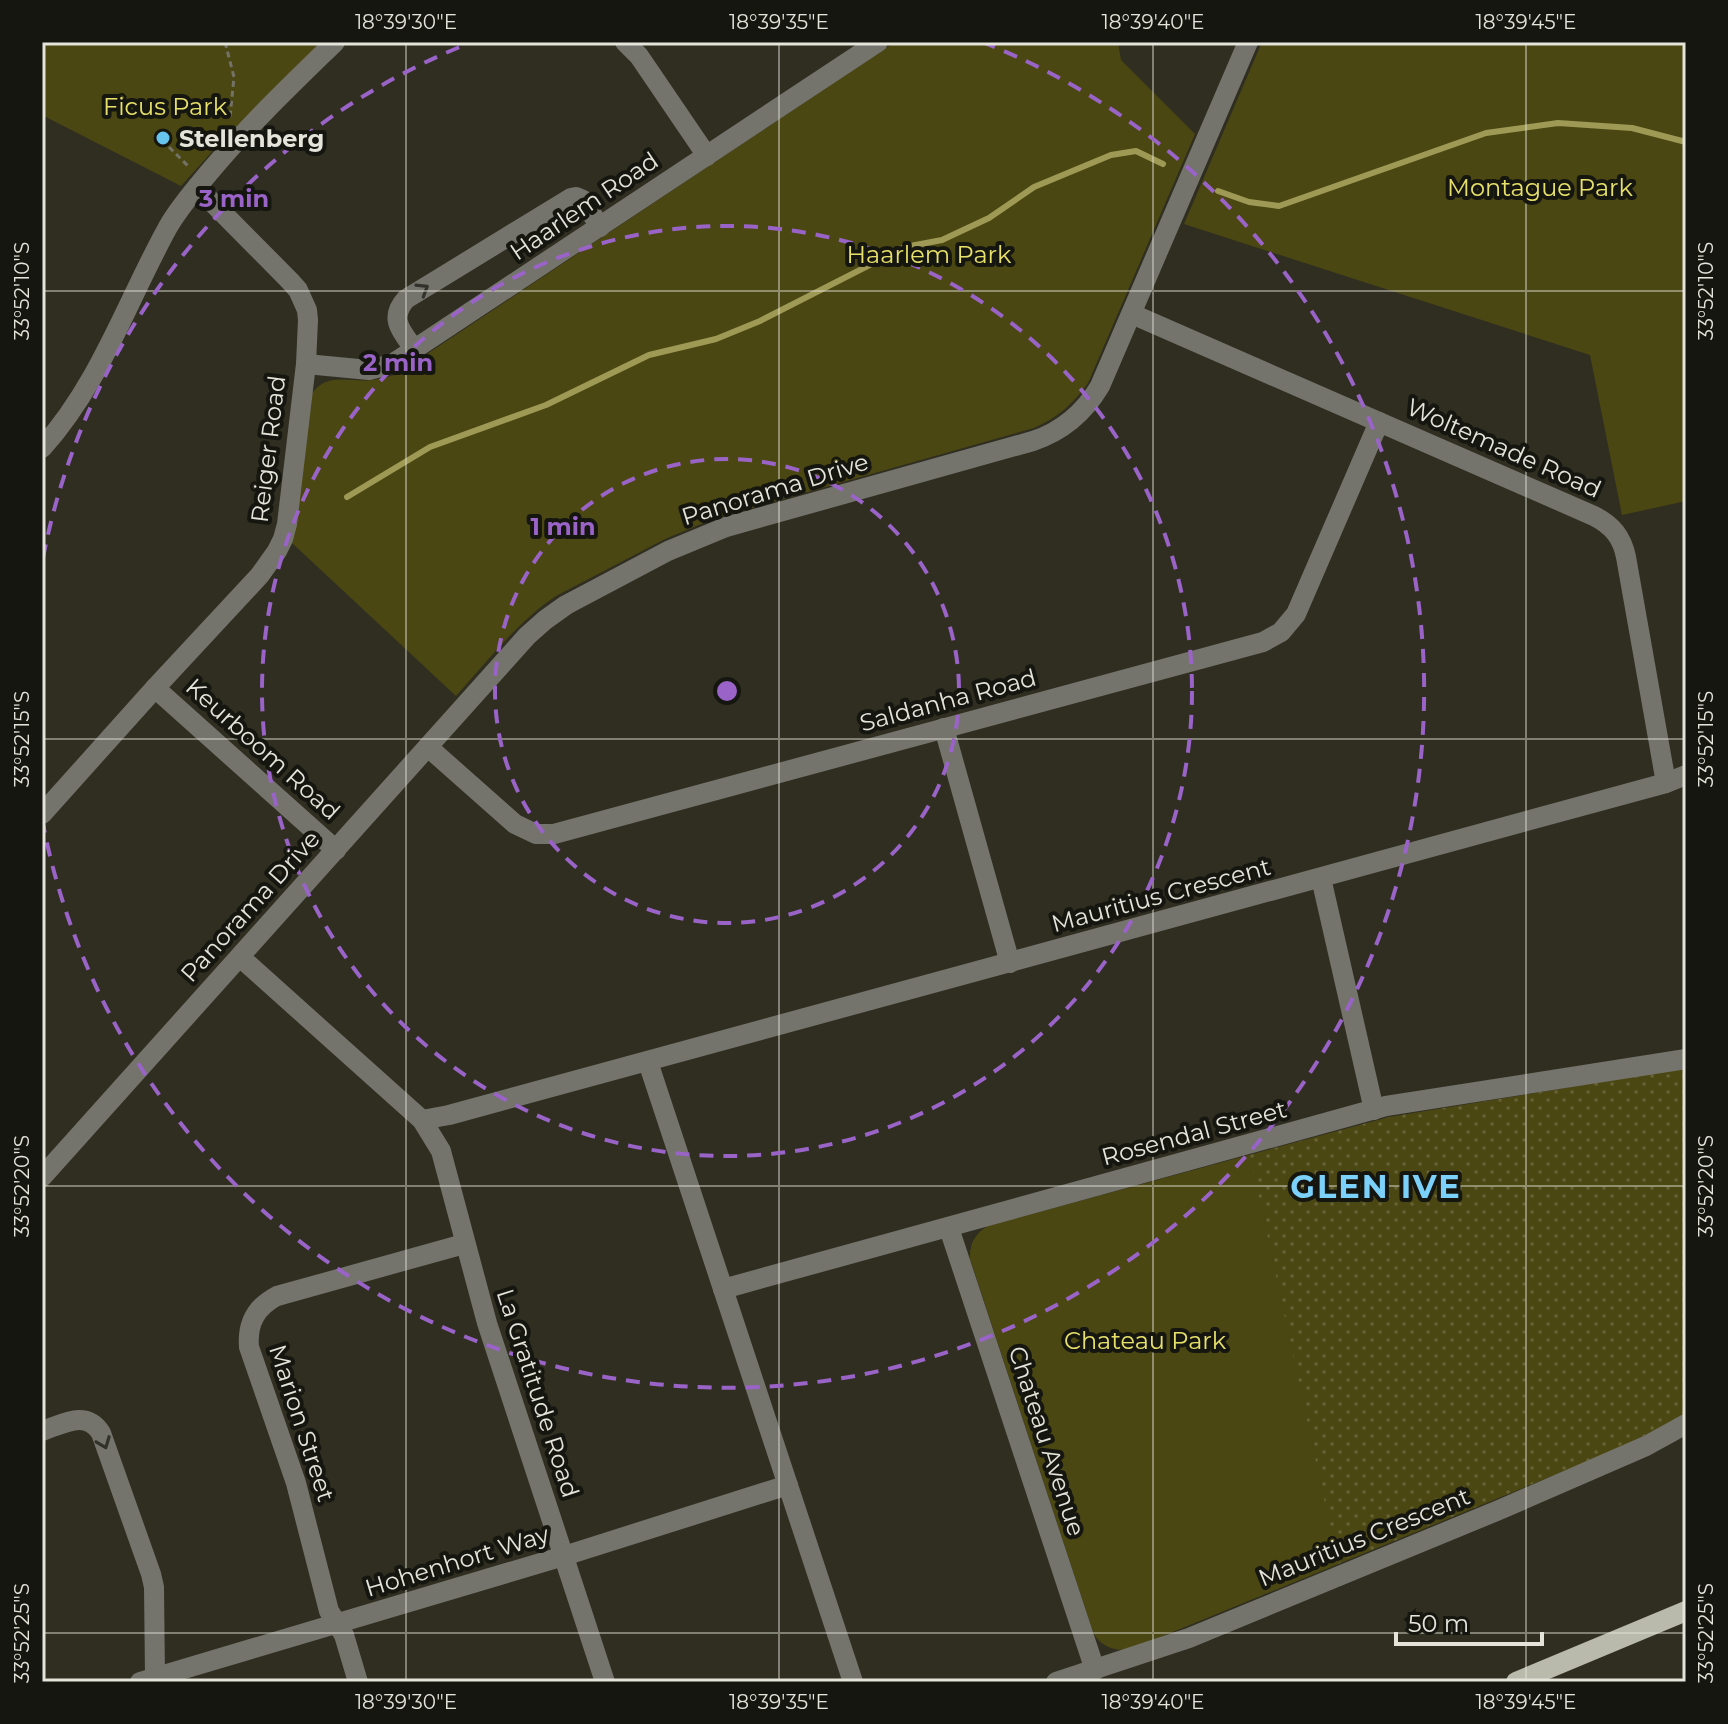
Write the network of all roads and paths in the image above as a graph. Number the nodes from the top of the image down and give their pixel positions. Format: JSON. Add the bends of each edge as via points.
{"nodes":[{"id":1,"x":225,"y":42,"type":"edge"},
{"id":2,"x":335,"y":42,"type":"edge"},
{"id":3,"x":625,"y":42,"type":"edge"},
{"id":4,"x":878,"y":42,"type":"edge"},
{"id":5,"x":1248,"y":42,"type":"edge"},
{"id":6,"x":231,"y":146,"type":"junction"},
{"id":7,"x":169,"y":147,"type":"dead end"},
{"id":8,"x":707,"y":156,"type":"junction"},
{"id":9,"x":200,"y":184,"type":"junction"},
{"id":10,"x":600,"y":227,"type":"junction"},
{"id":11,"x":1132,"y":314,"type":"junction"},
{"id":12,"x":415,"y":350,"type":"junction"},
{"id":13,"x":306,"y":364,"type":"junction"},
{"id":14,"x":1379,"y":422,"type":"junction"},
{"id":15,"x":42,"y":448,"type":"edge"},
{"id":16,"x":155,"y":688,"type":"junction"},
{"id":17,"x":944,"y":728,"type":"junction"},
{"id":18,"x":428,"y":747,"type":"junction"},
{"id":19,"x":1686,"y":775,"type":"edge"},
{"id":20,"x":1666,"y":783,"type":"junction"},
{"id":21,"x":42,"y":814,"type":"edge"},
{"id":22,"x":336,"y":850,"type":"junction"},
{"id":23,"x":1321,"y":878,"type":"junction"},
{"id":24,"x":240,"y":957,"type":"junction"},
{"id":25,"x":1010,"y":963,"type":"junction"},
{"id":26,"x":1686,"y":1059,"type":"edge"},
{"id":27,"x":648,"y":1062,"type":"junction"},
{"id":28,"x":1374,"y":1110,"type":"junction"},
{"id":29,"x":422,"y":1120,"type":"junction"},
{"id":30,"x":42,"y":1177,"type":"edge"},
{"id":31,"x":949,"y":1228,"type":"junction"},
{"id":32,"x":464,"y":1244,"type":"junction"},
{"id":33,"x":723,"y":1289,"type":"junction"},
{"id":34,"x":1686,"y":1424,"type":"edge"},
{"id":35,"x":42,"y":1431,"type":"edge"},
{"id":36,"x":788,"y":1485,"type":"junction"},
{"id":37,"x":564,"y":1556,"type":"junction"},
{"id":38,"x":1686,"y":1611,"type":"edge"},
{"id":39,"x":337,"y":1624,"type":"junction"},
{"id":40,"x":1095,"y":1670,"type":"junction"},
{"id":41,"x":147,"y":1680,"type":"edge"},
{"id":42,"x":358,"y":1682,"type":"edge"},
{"id":43,"x":605,"y":1682,"type":"edge"},
{"id":44,"x":853,"y":1682,"type":"edge"},
{"id":45,"x":1056,"y":1682,"type":"edge"},
{"id":46,"x":1516,"y":1682,"type":"edge"}],
"edges":[{"from":1,"to":6,"type":"path","via":[[234,77]]},
{"from":2,"to":6,"type":"street"},
{"from":3,"to":8,"type":"street"},
{"from":4,"to":8,"type":"street","name":"Haarlem Road"},
{"from":5,"to":11,"type":"street","name":"Panorama Drive"},
{"from":6,"to":9,"type":"street"},
{"from":7,"to":9,"type":"path"},
{"from":8,"to":10,"type":"street","name":"Haarlem Road"},
{"from":9,"to":13,"type":"street","name":"Reiger Road","via":[[298,290],[308,320]]},
{"from":9,"to":15,"type":"street","via":[[169,225],[80,400]]},
{"from":10,"to":12,"type":"street","name":"Haarlem Road"},
{"from":12,"to":10,"type":"street","one_way":true,"via":[[397,321],[406,299],[571,198],[583,200]]},
{"from":11,"to":14,"type":"street","name":"Woltemade Road"},
{"from":11,"to":18,"type":"street","name":"Panorama Drive","via":[[1094,397],[1057,431],[726,527],[668,551],[545,620]]},
{"from":12,"to":13,"type":"street","name":"Haarlem Road","via":[[369,370]]},
{"from":13,"to":16,"type":"street","name":"Reiger Road","via":[[283,539],[260,575]]},
{"from":14,"to":17,"type":"street","name":"Saldanha Road","via":[[1296,614],[1281,632],[1263,642]]},
{"from":14,"to":20,"type":"street","name":"Woltemade Road","via":[[1594,516],[1616,532],[1626,557]]},
{"from":16,"to":21,"type":"street","name":"Reiger Road"},
{"from":16,"to":22,"type":"street","name":"Keurboom Road"},
{"from":17,"to":18,"type":"street","name":"Saldanha Road","via":[[545,835],[515,824]]},
{"from":17,"to":25,"type":"street"},
{"from":18,"to":22,"type":"street","name":"Panorama Drive"},
{"from":19,"to":20,"type":"street","name":"Mauritius Crescent"},
{"from":20,"to":23,"type":"street","name":"Mauritius Crescent"},
{"from":22,"to":24,"type":"street","name":"Panorama Drive"},
{"from":23,"to":25,"type":"street","name":"Mauritius Crescent"},
{"from":23,"to":28,"type":"street"},
{"from":24,"to":29,"type":"street"},
{"from":24,"to":30,"type":"street","name":"Panorama Drive"},
{"from":25,"to":27,"type":"street","name":"Mauritius Crescent"},
{"from":26,"to":28,"type":"street","name":"Rosendal Street"},
{"from":27,"to":29,"type":"street","name":"Mauritius Crescent"},
{"from":27,"to":33,"type":"street"},
{"from":28,"to":31,"type":"street","name":"Rosendal Street"},
{"from":29,"to":32,"type":"street","name":"La Gratitude Road","via":[[441,1151]]},
{"from":31,"to":33,"type":"street","name":"Rosendal Street"},
{"from":31,"to":40,"type":"street","name":"Chateau Avenue"},
{"from":32,"to":37,"type":"street","name":"La Gratitude Road"},
{"from":32,"to":39,"type":"street","name":"Marion Street","via":[[277,1296],[260,1308],[249,1326],[249,1347]]},
{"from":33,"to":36,"type":"street"},
{"from":34,"to":40,"type":"street","name":"Mauritius Crescent","via":[[1499,1510],[1189,1638]]},
{"from":35,"to":41,"type":"street","one_way":true,"via":[[83,1418],[101,1433],[154,1587]]},
{"from":36,"to":37,"type":"street","name":"Hohenhort Way"},
{"from":36,"to":44,"type":"street"},
{"from":37,"to":39,"type":"street","name":"Hohenhort Way"},
{"from":37,"to":43,"type":"street","name":"La Gratitude Road"},
{"from":38,"to":46,"type":"main road"},
{"from":39,"to":41,"type":"street","name":"Hohenhort Way"},
{"from":39,"to":42,"type":"street"},
{"from":40,"to":45,"type":"street","name":"Mauritius Crescent"}]}
